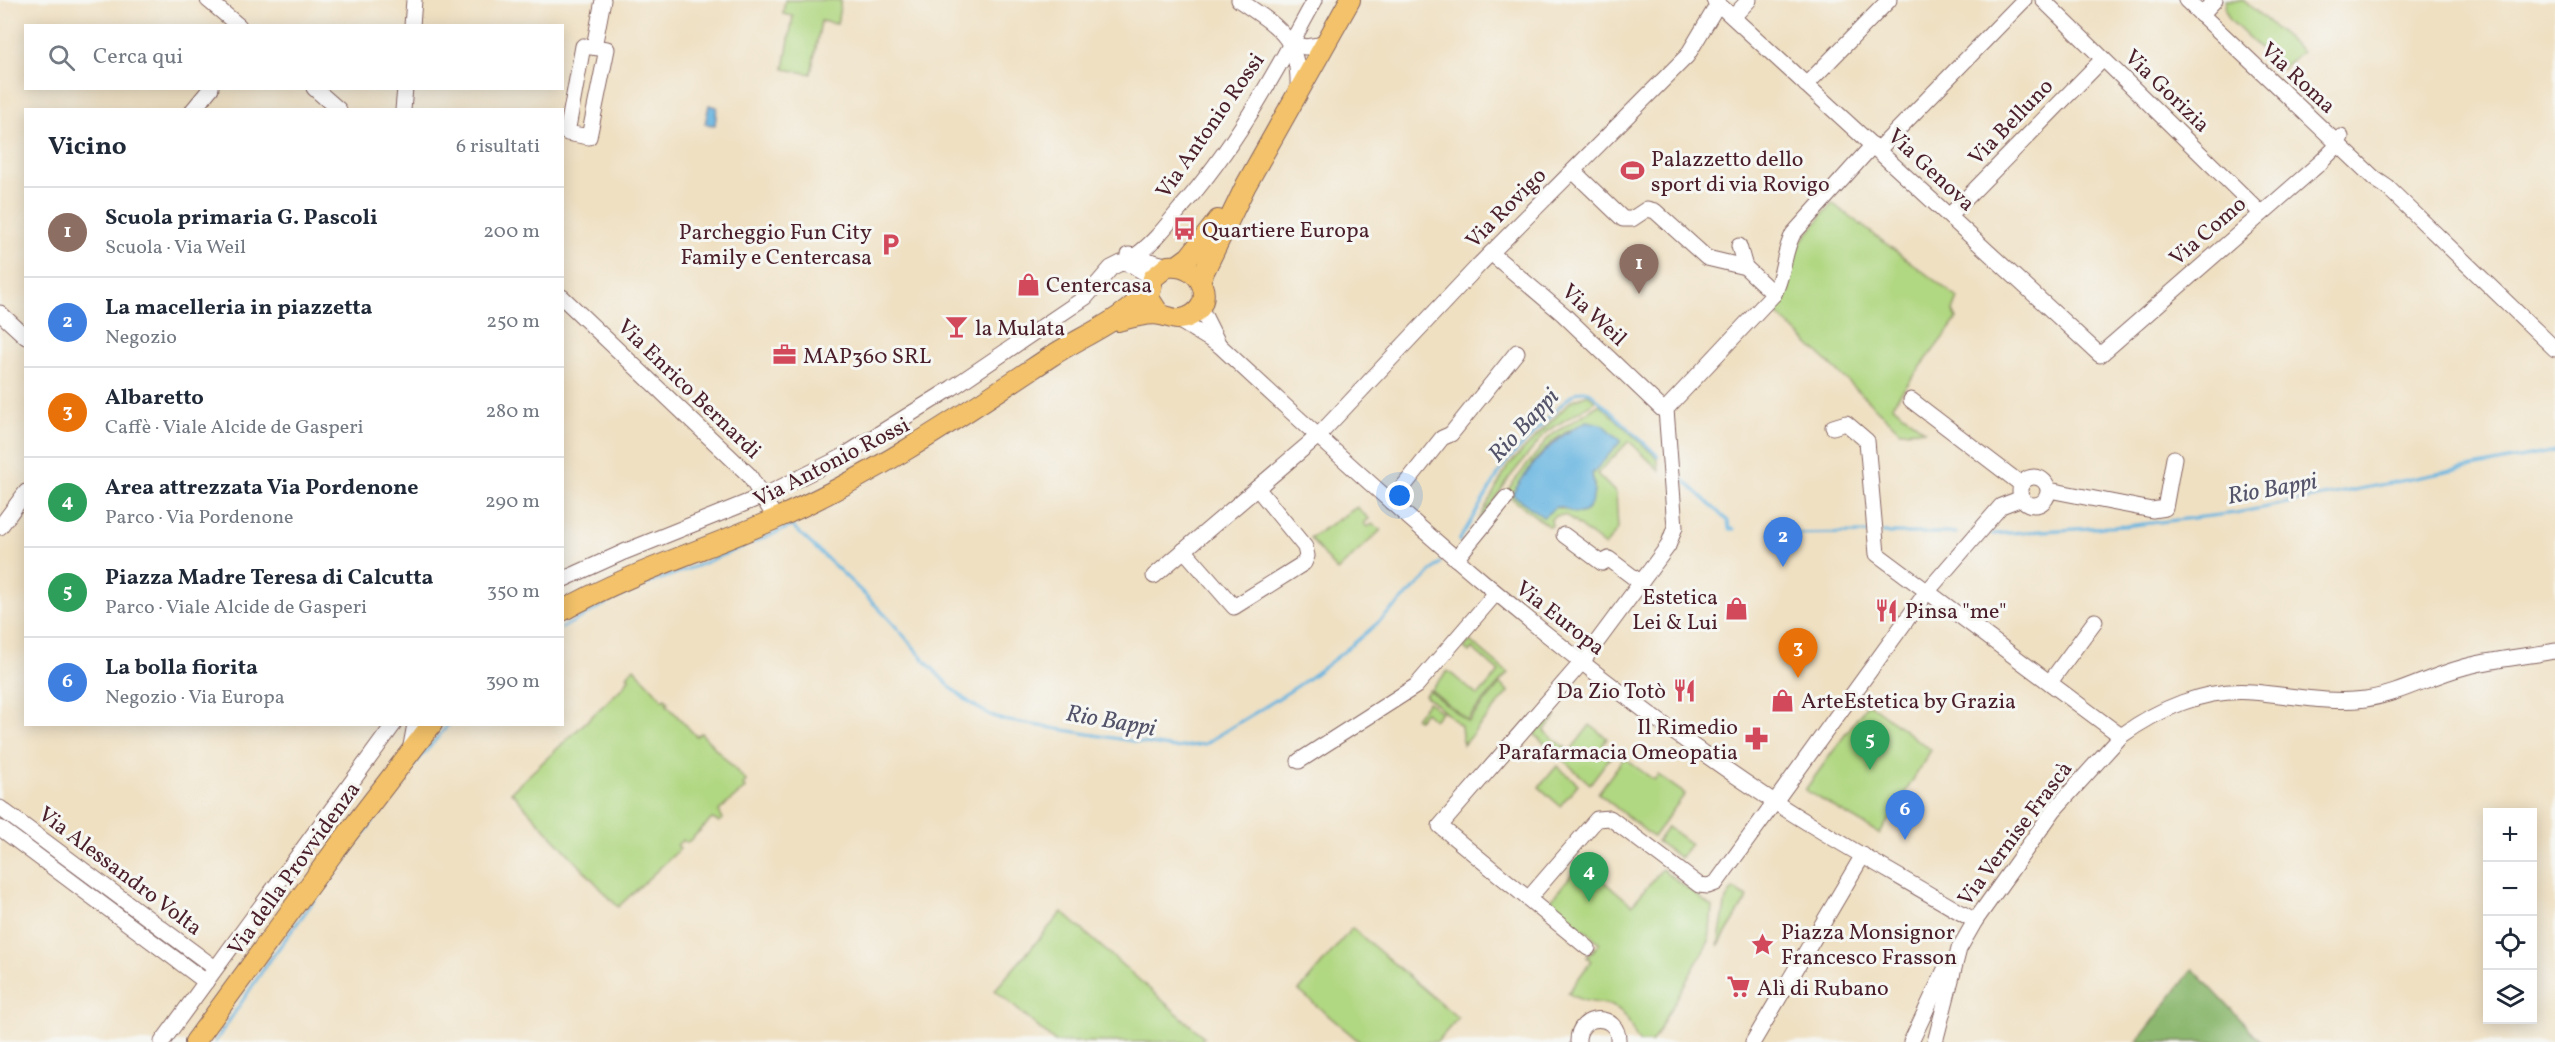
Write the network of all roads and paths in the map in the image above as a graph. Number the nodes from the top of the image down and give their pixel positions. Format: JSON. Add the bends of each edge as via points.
{"nodes":[{"id":1,"x":414,"y":0,"type":"edge"},
{"id":2,"x":603,"y":0,"type":"edge"},
{"id":3,"x":1239,"y":0,"type":"edge"},
{"id":4,"x":1315,"y":0,"type":"edge"},
{"id":5,"x":1350,"y":0,"type":"edge"},
{"id":6,"x":1749,"y":0,"type":"edge"},
{"id":7,"x":1889,"y":0,"type":"edge"},
{"id":8,"x":2024,"y":0,"type":"edge"},
{"id":9,"x":2043,"y":0,"type":"edge"},
{"id":10,"x":2186,"y":0,"type":"edge"},
{"id":11,"x":1716,"y":2,"type":"edge"},
{"id":12,"x":219,"y":3,"type":"edge"},
{"id":13,"x":2206,"y":6,"type":"edge"},
{"id":14,"x":1733,"y":17,"type":"junction"},
{"id":15,"x":237,"y":24,"type":"edge"},
{"id":16,"x":412,"y":24,"type":"edge"},
{"id":17,"x":1290,"y":43,"type":"junction"},
{"id":18,"x":1326,"y":44,"type":"junction"},
{"id":19,"x":594,"y":48,"type":"junction"},
{"id":20,"x":2103,"y":59,"type":"junction"},
{"id":21,"x":1806,"y":85,"type":"junction"},
{"id":22,"x":209,"y":90,"type":"edge"},
{"id":23,"x":316,"y":90,"type":"edge"},
{"id":24,"x":405,"y":90,"type":"edge"},
{"id":25,"x":1298,"y":96,"type":"junction"},
{"id":26,"x":195,"y":108,"type":"edge"},
{"id":27,"x":337,"y":108,"type":"edge"},
{"id":28,"x":403,"y":108,"type":"edge"},
{"id":29,"x":2339,"y":140,"type":"junction"},
{"id":30,"x":1875,"y":148,"type":"junction"},
{"id":31,"x":1573,"y":171,"type":"junction"},
{"id":32,"x":1246,"y":185,"type":"junction"},
{"id":33,"x":2261,"y":213,"type":"junction"},
{"id":34,"x":1949,"y":216,"type":"junction"},
{"id":35,"x":1739,"y":246,"type":"dead end"},
{"id":36,"x":1491,"y":253,"type":"junction"},
{"id":37,"x":1135,"y":255,"type":"junction"},
{"id":38,"x":1745,"y":267,"type":"junction"},
{"id":39,"x":1162,"y":274,"type":"junction"},
{"id":40,"x":1200,"y":280,"type":"junction"},
{"id":41,"x":1095,"y":287,"type":"junction"},
{"id":42,"x":1774,"y":294,"type":"junction"},
{"id":43,"x":564,"y":299,"type":"edge"},
{"id":44,"x":1200,"y":307,"type":"junction"},
{"id":45,"x":0,"y":313,"type":"edge"},
{"id":46,"x":1169,"y":317,"type":"junction"},
{"id":47,"x":1107,"y":324,"type":"junction"},
{"id":48,"x":24,"y":335,"type":"edge"},
{"id":49,"x":1219,"y":345,"type":"junction"},
{"id":50,"x":2555,"y":349,"type":"edge"},
{"id":51,"x":1517,"y":352,"type":"dead end"},
{"id":52,"x":2100,"y":355,"type":"joint"},
{"id":53,"x":1911,"y":400,"type":"dead end"},
{"id":54,"x":1666,"y":409,"type":"junction"},
{"id":55,"x":1833,"y":427,"type":"dead end"},
{"id":56,"x":1318,"y":436,"type":"junction"},
{"id":57,"x":2174,"y":458,"type":"dead end"},
{"id":58,"x":1257,"y":488,"type":"junction"},
{"id":59,"x":2021,"y":491,"type":"junction"},
{"id":60,"x":24,"y":495,"type":"edge"},
{"id":61,"x":763,"y":496,"type":"junction"},
{"id":62,"x":1506,"y":498,"type":"dead end"},
{"id":63,"x":1390,"y":501,"type":"junction"},
{"id":64,"x":776,"y":519,"type":"junction"},
{"id":65,"x":0,"y":527,"type":"edge"},
{"id":66,"x":1564,"y":535,"type":"dead end"},
{"id":67,"x":1184,"y":550,"type":"junction"},
{"id":68,"x":1450,"y":555,"type":"junction"},
{"id":69,"x":1154,"y":576,"type":"dead end"},
{"id":70,"x":564,"y":579,"type":"edge"},
{"id":71,"x":1641,"y":583,"type":"junction"},
{"id":72,"x":1926,"y":593,"type":"junction"},
{"id":73,"x":1495,"y":594,"type":"junction"},
{"id":74,"x":564,"y":610,"type":"edge"},
{"id":75,"x":2095,"y":621,"type":"dead end"},
{"id":76,"x":2555,"y":651,"type":"edge"},
{"id":77,"x":1582,"y":662,"type":"junction"},
{"id":78,"x":2050,"y":682,"type":"junction"},
{"id":79,"x":393,"y":726,"type":"edge"},
{"id":80,"x":415,"y":726,"type":"edge"},
{"id":81,"x":430,"y":726,"type":"edge"},
{"id":82,"x":2121,"y":736,"type":"junction"},
{"id":83,"x":410,"y":751,"type":"junction"},
{"id":84,"x":1299,"y":761,"type":"dead end"},
{"id":85,"x":1774,"y":801,"type":"junction"},
{"id":86,"x":0,"y":808,"type":"edge"},
{"id":87,"x":0,"y":828,"type":"edge"},
{"id":88,"x":1863,"y":855,"type":"junction"},
{"id":89,"x":1529,"y":898,"type":"junction"},
{"id":90,"x":1975,"y":921,"type":"junction"},
{"id":91,"x":237,"y":938,"type":"junction"},
{"id":92,"x":1588,"y":948,"type":"dead end"},
{"id":93,"x":1959,"y":949,"type":"junction"},
{"id":94,"x":259,"y":955,"type":"junction"},
{"id":95,"x":215,"y":968,"type":"junction"},
{"id":96,"x":206,"y":982,"type":"junction"},
{"id":97,"x":175,"y":1023,"type":"junction"},
{"id":98,"x":196,"y":1041,"type":"edge"},
{"id":99,"x":162,"y":1042,"type":"edge"},
{"id":100,"x":1578,"y":1042,"type":"edge"},
{"id":101,"x":1618,"y":1042,"type":"edge"},
{"id":102,"x":1753,"y":1042,"type":"edge"},
{"id":103,"x":1911,"y":1042,"type":"edge"},
{"id":104,"x":1935,"y":1042,"type":"edge"}],
"edges":[{"from":1,"to":16,"type":"street"},
{"from":2,"to":19,"type":"street"},
{"from":3,"to":17,"type":"street","via":[[1282,31]]},
{"from":4,"to":17,"type":"street","name":"Via Antonio Rossi"},
{"from":5,"to":18,"type":"main road","name":"Via Antonio Rossi"},
{"from":6,"to":14,"type":"street"},
{"from":7,"to":21,"type":"street"},
{"from":8,"to":30,"type":"street"},
{"from":9,"to":20,"type":"street","name":"Via Gorizia"},
{"from":10,"to":13,"type":"street","name":"Via Roma"},
{"from":11,"to":14,"type":"street","name":"Via Genova"},
{"from":11,"to":31,"type":"street","name":"Via Rovigo","via":[[1687,56]]},
{"from":12,"to":15,"type":"street"},
{"from":13,"to":29,"type":"street","name":"Via Roma"},
{"from":14,"to":21,"type":"street","name":"Via Genova"},
{"from":17,"to":18,"type":"street","via":[[1305,47]]},
{"from":17,"to":25,"type":"street","name":"Via Antonio Rossi","via":[[1298,72]]},
{"from":17,"to":37,"type":"street","name":"Via Antonio Rossi","via":[[1274,77],[1208,176],[1165,227]]},
{"from":18,"to":25,"type":"main road","name":"Via Antonio Rossi"},
{"from":19,"to":19,"type":"street","via":[[583,46],[567,133],[590,137],[607,49]]},
{"from":20,"to":33,"type":"street","name":"Via Gorizia"},
{"from":20,"to":34,"type":"street","name":"Via Belluno"},
{"from":21,"to":30,"type":"street","name":"Via Genova"},
{"from":22,"to":26,"type":"street"},
{"from":23,"to":27,"type":"street"},
{"from":24,"to":28,"type":"street"},
{"from":25,"to":32,"type":"main road","name":"Via Antonio Rossi"},
{"from":29,"to":33,"type":"street","name":"Via Como","via":[[2321,162]]},
{"from":29,"to":50,"type":"street","name":"Via Roma"},
{"from":30,"to":34,"type":"street","name":"Via Genova"},
{"from":30,"to":42,"type":"street","via":[[1793,234]]},
{"from":31,"to":36,"type":"street","name":"Via Rovigo"},
{"from":31,"to":38,"type":"street","via":[[1623,219],[1632,219],[1647,209],[1655,211],[1707,258]]},
{"from":32,"to":39,"type":"main road","name":"Via Antonio Rossi","via":[[1190,257]]},
{"from":32,"to":40,"type":"main road","name":"Via Antonio Rossi"},
{"from":33,"to":52,"type":"street","name":"Via Como"},
{"from":34,"to":52,"type":"street","name":"Via Genova"},
{"from":35,"to":38,"type":"street"},
{"from":36,"to":54,"type":"street","name":"Via Weil"},
{"from":36,"to":56,"type":"street","name":"Via Rovigo"},
{"from":37,"to":39,"type":"street","name":"Via Antonio Rossi"},
{"from":37,"to":41,"type":"street","name":"Via Antonio Rossi","via":[[1121,253],[1110,258],[1102,265]]},
{"from":38,"to":42,"type":"street"},
{"from":39,"to":40,"type":"main road","name":"Via Antonio Rossi","via":[[1187,267]]},
{"from":39,"to":41,"type":"street","name":"Via Antonio Rossi","via":[[1121,263],[1111,268]]},
{"from":39,"to":46,"type":"main road","via":[[1149,298]]},
{"from":39,"to":47,"type":"main road","name":"Via Antonio Rossi","via":[[1137,305]]},
{"from":40,"to":44,"type":"main road","name":"Via Antonio Rossi"},
{"from":41,"to":61,"type":"street","name":"Via Antonio Rossi","via":[[1086,297],[889,429]]},
{"from":42,"to":54,"type":"street"},
{"from":43,"to":61,"type":"street","name":"Via Enrico Bernardi","via":[[749,475]]},
{"from":44,"to":46,"type":"main road","name":"Via Antonio Rossi","via":[[1191,316]]},
{"from":44,"to":49,"type":"street","name":"Via Europa"},
{"from":45,"to":48,"type":"street"},
{"from":46,"to":47,"type":"main road","name":"Via Antonio Rossi"},
{"from":46,"to":49,"type":"street","name":"Via Europa"},
{"from":47,"to":64,"type":"main road","name":"Via Antonio Rossi","via":[[1082,336],[886,464]]},
{"from":49,"to":56,"type":"street","name":"Via Europa"},
{"from":51,"to":63,"type":"street"},
{"from":53,"to":59,"type":"street"},
{"from":54,"to":71,"type":"street","via":[[1675,527],[1673,537]]},
{"from":55,"to":72,"type":"street","via":[[1846,423],[1867,441],[1877,554]]},
{"from":56,"to":58,"type":"street","name":"Via Rovigo"},
{"from":56,"to":63,"type":"street","name":"Via Europa"},
{"from":57,"to":59,"type":"street","via":[[2165,508],[2152,510],[2049,490],[2042,503],[2027,504]]},
{"from":58,"to":67,"type":"street","name":"Via Rovigo"},
{"from":58,"to":67,"type":"street","via":[[1305,547],[1304,563],[1234,607]]},
{"from":59,"to":72,"type":"street","via":[[2001,506]]},
{"from":60,"to":65,"type":"street"},
{"from":61,"to":64,"type":"street","name":"Via Enrico Bernardi"},
{"from":61,"to":70,"type":"street","name":"Via Antonio Rossi"},
{"from":62,"to":68,"type":"street"},
{"from":63,"to":68,"type":"street","name":"Via Europa"},
{"from":64,"to":74,"type":"main road","name":"Via Antonio Rossi","via":[[620,582]]},
{"from":66,"to":71,"type":"street","via":[[1602,563],[1609,559]]},
{"from":67,"to":69,"type":"street","name":"Via Rovigo"},
{"from":68,"to":73,"type":"street","name":"Via Europa"},
{"from":71,"to":77,"type":"street"},
{"from":72,"to":78,"type":"street"},
{"from":72,"to":85,"type":"street"},
{"from":73,"to":77,"type":"street","name":"Via Europa"},
{"from":73,"to":84,"type":"street","via":[[1416,686]]},
{"from":75,"to":78,"type":"street"},
{"from":76,"to":82,"type":"street","name":"Via Vernise Frascà","via":[[2461,668],[2402,691],[2365,699],[2221,693],[2180,703]]},
{"from":77,"to":85,"type":"street","name":"Via Europa"},
{"from":77,"to":89,"type":"street","via":[[1440,826]]},
{"from":78,"to":82,"type":"street"},
{"from":79,"to":91,"type":"street","name":"Via della Provvidenza"},
{"from":80,"to":83,"type":"street"},
{"from":81,"to":83,"type":"main road","name":"Via della Provvidenza"},
{"from":82,"to":90,"type":"street","name":"Via Vernise Frascà","via":[[2054,810]]},
{"from":83,"to":94,"type":"main road","name":"Via della Provvidenza"},
{"from":85,"to":88,"type":"street","name":"Via Europa"},
{"from":85,"to":89,"type":"street","via":[[1723,874],[1708,886],[1699,885],[1610,818],[1597,819]]},
{"from":86,"to":95,"type":"street","name":"Via Alessandro Volta"},
{"from":87,"to":96,"type":"street","name":"Via Alessandro Volta"},
{"from":88,"to":90,"type":"street","name":"Via Europa"},
{"from":88,"to":102,"type":"street"},
{"from":89,"to":92,"type":"street"},
{"from":90,"to":93,"type":"street","name":"Via Vernise Frascà"},
{"from":91,"to":94,"type":"street"},
{"from":91,"to":95,"type":"street","name":"Via della Provvidenza"},
{"from":93,"to":103,"type":"street","name":"Via Vernise Frascà","via":[[1950,959]]},
{"from":93,"to":104,"type":"street","name":"Via Vernise Frascà"},
{"from":94,"to":98,"type":"main road","name":"Via della Provvidenza"},
{"from":95,"to":96,"type":"street","name":"Via della Provvidenza"},
{"from":96,"to":97,"type":"street","name":"Via della Provvidenza"},
{"from":97,"to":98,"type":"street"},
{"from":97,"to":99,"type":"street","name":"Via della Provvidenza"},
{"from":100,"to":101,"type":"street","via":[[1582,1027],[1600,1018],[1617,1029]]}]}
